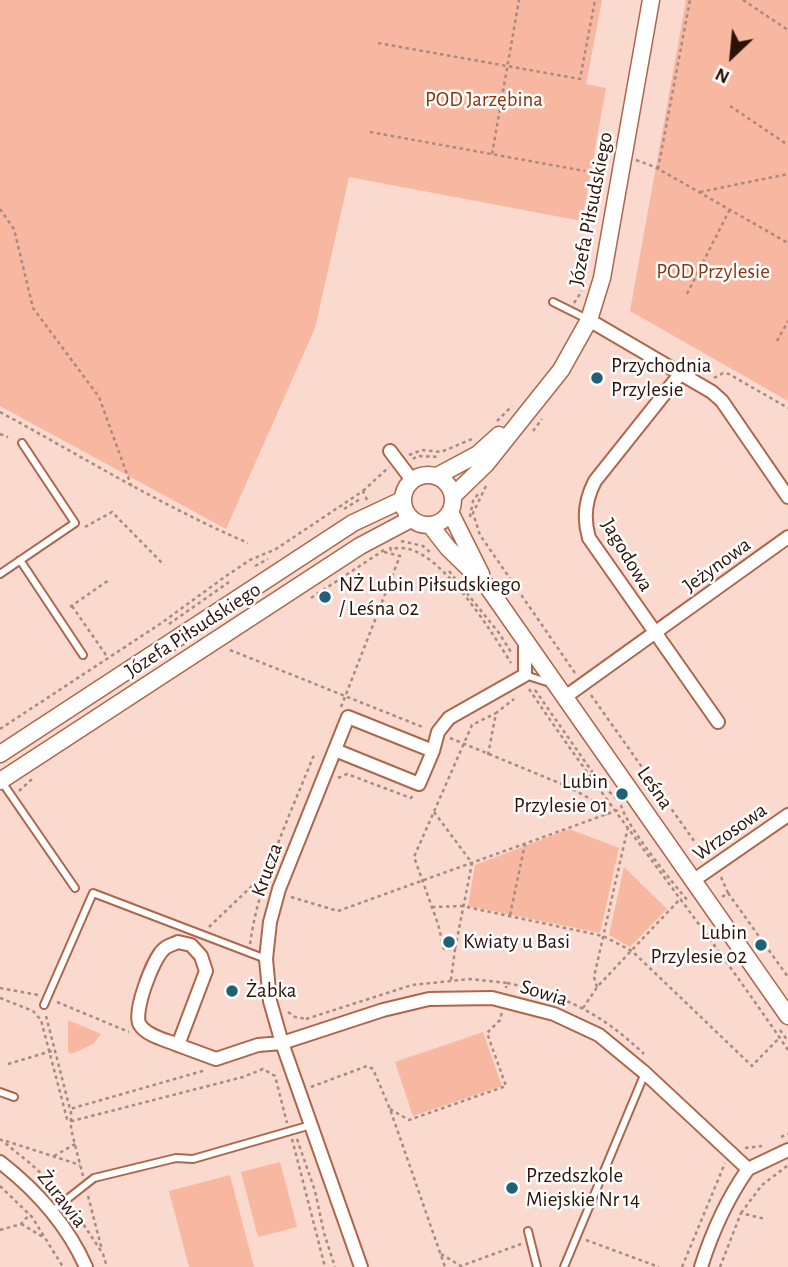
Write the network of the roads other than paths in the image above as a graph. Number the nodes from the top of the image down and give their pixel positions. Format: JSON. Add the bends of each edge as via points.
{"nodes":[{"id":1,"x":651,"y":0,"type":"edge"},
{"id":2,"x":553,"y":302,"type":"dead end"},
{"id":3,"x":579,"y":314,"type":"junction"},
{"id":4,"x":681,"y":373,"type":"junction"},
{"id":5,"x":522,"y":405,"type":"junction"},
{"id":6,"x":22,"y":443,"type":"dead end"},
{"id":7,"x":390,"y":451,"type":"dead end"},
{"id":8,"x":407,"y":474,"type":"junction"},
{"id":9,"x":436,"y":476,"type":"junction"},
{"id":10,"x":788,"y":497,"type":"edge"},
{"id":11,"x":402,"y":500,"type":"junction"},
{"id":12,"x":452,"y":504,"type":"junction"},
{"id":13,"x":411,"y":519,"type":"junction"},
{"id":14,"x":430,"y":525,"type":"junction"},
{"id":15,"x":788,"y":537,"type":"edge"},
{"id":16,"x":20,"y":560,"type":"junction"},
{"id":17,"x":0,"y":574,"type":"edge"},
{"id":18,"x":487,"y":586,"type":"junction"},
{"id":19,"x":654,"y":633,"type":"junction"},
{"id":20,"x":525,"y":641,"type":"junction"},
{"id":21,"x":83,"y":655,"type":"dead end"},
{"id":22,"x":523,"y":676,"type":"junction"},
{"id":23,"x":561,"y":691,"type":"junction"},
{"id":24,"x":718,"y":722,"type":"dead end"},
{"id":25,"x":335,"y":750,"type":"junction"},
{"id":26,"x":433,"y":751,"type":"junction"},
{"id":27,"x":0,"y":754,"type":"edge"},
{"id":28,"x":0,"y":781,"type":"edge"},
{"id":29,"x":788,"y":815,"type":"edge"},
{"id":30,"x":694,"y":880,"type":"junction"},
{"id":31,"x":75,"y":888,"type":"dead end"},
{"id":32,"x":266,"y":958,"type":"junction"},
{"id":33,"x":47,"y":1006,"type":"road end"},
{"id":34,"x":788,"y":1016,"type":"edge"},
{"id":35,"x":282,"y":1043,"type":"junction"},
{"id":36,"x":178,"y":1045,"type":"junction"},
{"id":37,"x":645,"y":1073,"type":"junction"},
{"id":38,"x":0,"y":1092,"type":"edge"},
{"id":39,"x":14,"y":1097,"type":"dead end"},
{"id":40,"x":310,"y":1125,"type":"junction"},
{"id":41,"x":788,"y":1150,"type":"edge"},
{"id":42,"x":0,"y":1161,"type":"edge"},
{"id":43,"x":748,"y":1169,"type":"junction"},
{"id":44,"x":52,"y":1211,"type":"junction"},
{"id":45,"x":528,"y":1231,"type":"dead end"},
{"id":46,"x":86,"y":1267,"type":"edge"},
{"id":47,"x":361,"y":1267,"type":"edge"},
{"id":48,"x":537,"y":1267,"type":"edge"},
{"id":49,"x":565,"y":1267,"type":"edge"},
{"id":50,"x":701,"y":1267,"type":"edge"}],
"edges":[{"from":1,"to":3,"type":"street","name":"Józefa Piłsudskiego","via":[[602,278]]},
{"from":2,"to":3,"type":"lane"},
{"from":3,"to":4,"type":"street"},
{"from":3,"to":5,"type":"street","name":"Józefa Piłsudskiego","via":[[561,370]]},
{"from":4,"to":10,"type":"street","via":[[722,401]]},
{"from":4,"to":19,"type":"street","name":"Jagodowa","via":[[595,481],[584,523],[589,538]]},
{"from":5,"to":9,"type":"street","name":"Józefa Piłsudskiego","via":[[478,454]]},
{"from":5,"to":12,"type":"street","name":"Józefa Piłsudskiego"},
{"from":6,"to":16,"type":"lane","via":[[75,523]]},
{"from":7,"to":8,"type":"street"},
{"from":8,"to":9,"type":"street"},
{"from":8,"to":11,"type":"street"},
{"from":9,"to":12,"type":"street","via":[[448,484]]},
{"from":11,"to":13,"type":"street"},
{"from":11,"to":27,"type":"street","name":"Józefa Piłsudskiego","via":[[353,523]]},
{"from":12,"to":14,"type":"street","via":[[438,523]]},
{"from":12,"to":18,"type":"street","name":"Leśna"},
{"from":13,"to":14,"type":"street"},
{"from":13,"to":28,"type":"street","name":"Józefa Piłsudskiego","via":[[360,546]]},
{"from":14,"to":18,"type":"street","name":"Leśna"},
{"from":15,"to":19,"type":"street","name":"Jeżynowa"},
{"from":16,"to":17,"type":"lane"},
{"from":16,"to":21,"type":"lane"},
{"from":18,"to":20,"type":"street","name":"Leśna"},
{"from":19,"to":23,"type":"street","name":"Jeżynowa","via":[[583,684]]},
{"from":19,"to":24,"type":"street","name":"Jagodowa"},
{"from":20,"to":22,"type":"street"},
{"from":20,"to":23,"type":"street","name":"Leśna"},
{"from":22,"to":23,"type":"lane"},
{"from":22,"to":26,"type":"street","via":[[449,718]]},
{"from":23,"to":30,"type":"street","name":"Leśna"},
{"from":25,"to":26,"type":"street","via":[[419,784]]},
{"from":25,"to":26,"type":"street","name":"Krucza","via":[[348,717]]},
{"from":25,"to":32,"type":"street","name":"Krucza","via":[[279,889]]},
{"from":28,"to":31,"type":"lane"},
{"from":29,"to":30,"type":"street","name":"Wrzosowa","via":[[721,868]]},
{"from":30,"to":34,"type":"street","name":"Leśna"},
{"from":32,"to":33,"type":"lane","via":[[93,893]]},
{"from":32,"to":35,"type":"street","name":"Krucza","via":[[270,1001]]},
{"from":35,"to":36,"type":"street","via":[[258,1045],[216,1059]]},
{"from":35,"to":37,"type":"street","name":"Sowia","via":[[429,999],[492,998],[554,1014],[599,1035]]},
{"from":35,"to":40,"type":"street","name":"Krucza"},
{"from":36,"to":36,"type":"street","via":[[147,1032],[138,1023],[136,1012],[155,963],[163,950],[178,942],[191,945],[206,971]]},
{"from":37,"to":43,"type":"street","name":"Sowia","via":[[733,1147]]},
{"from":37,"to":49,"type":"lane"},
{"from":38,"to":39,"type":"lane"},
{"from":40,"to":44,"type":"lane","via":[[193,1159],[176,1158],[94,1178]]},
{"from":40,"to":47,"type":"street","name":"Krucza"},
{"from":41,"to":43,"type":"street"},
{"from":42,"to":44,"type":"street","name":"Żurawia"},
{"from":43,"to":50,"type":"street","via":[[733,1190]]},
{"from":44,"to":46,"type":"street","name":"Żurawia"},
{"from":45,"to":48,"type":"lane"}]}
